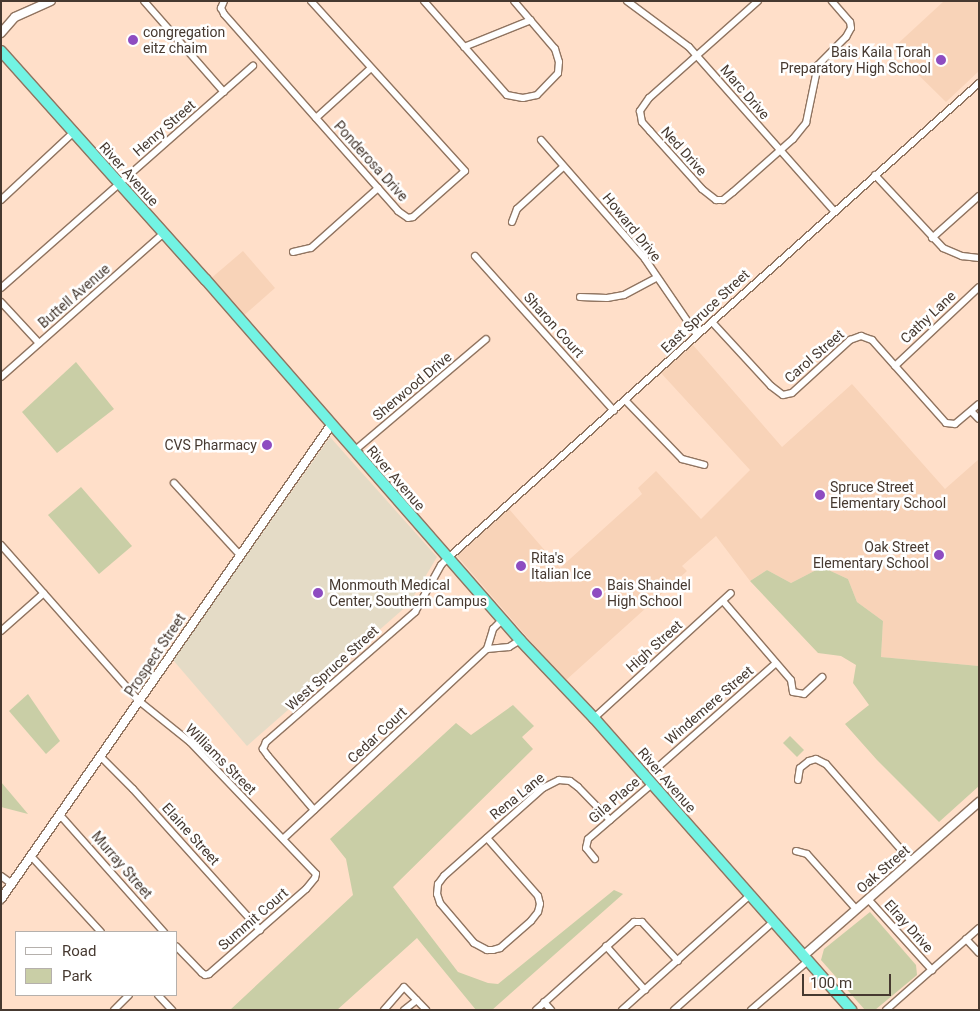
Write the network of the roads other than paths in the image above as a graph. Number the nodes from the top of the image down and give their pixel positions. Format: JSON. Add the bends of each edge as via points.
{"nodes":[{"id":1,"x":51,"y":1,"type":"edge"},
{"id":2,"x":144,"y":1,"type":"edge"},
{"id":3,"x":224,"y":1,"type":"edge"},
{"id":4,"x":311,"y":1,"type":"edge"},
{"id":5,"x":424,"y":1,"type":"edge"},
{"id":6,"x":514,"y":1,"type":"edge"},
{"id":7,"x":627,"y":1,"type":"edge"},
{"id":8,"x":758,"y":1,"type":"edge"},
{"id":9,"x":832,"y":1,"type":"edge"},
{"id":10,"x":531,"y":20,"type":"junction"},
{"id":11,"x":1,"y":33,"type":"edge"},
{"id":12,"x":464,"y":47,"type":"junction"},
{"id":13,"x":1,"y":51,"type":"edge"},
{"id":14,"x":697,"y":56,"type":"junction"},
{"id":15,"x":253,"y":66,"type":"dead end"},
{"id":16,"x":371,"y":68,"type":"junction"},
{"id":17,"x":979,"y":82,"type":"edge"},
{"id":18,"x":224,"y":92,"type":"junction"},
{"id":19,"x":316,"y":118,"type":"junction"},
{"id":20,"x":74,"y":132,"type":"junction"},
{"id":21,"x":541,"y":140,"type":"dead end"},
{"id":22,"x":780,"y":150,"type":"junction"},
{"id":23,"x":563,"y":167,"type":"junction"},
{"id":24,"x":876,"y":175,"type":"junction"},
{"id":25,"x":120,"y":183,"type":"junction"},
{"id":26,"x":378,"y":188,"type":"junction"},
{"id":27,"x":979,"y":196,"type":"edge"},
{"id":28,"x":1,"y":200,"type":"edge"},
{"id":29,"x":834,"y":211,"type":"junction"},
{"id":30,"x":512,"y":222,"type":"dead end"},
{"id":31,"x":164,"y":233,"type":"junction"},
{"id":32,"x":932,"y":238,"type":"junction"},
{"id":33,"x":293,"y":252,"type":"dead end"},
{"id":34,"x":475,"y":256,"type":"dead end"},
{"id":35,"x":979,"y":258,"type":"edge"},
{"id":36,"x":656,"y":278,"type":"junction"},
{"id":37,"x":979,"y":287,"type":"edge"},
{"id":38,"x":1,"y":288,"type":"edge"},
{"id":39,"x":580,"y":297,"type":"dead end"},
{"id":40,"x":1,"y":302,"type":"edge"},
{"id":41,"x":712,"y":322,"type":"junction"},
{"id":42,"x":697,"y":335,"type":"junction"},
{"id":43,"x":486,"y":340,"type":"dead end"},
{"id":44,"x":39,"y":343,"type":"junction"},
{"id":45,"x":895,"y":366,"type":"junction"},
{"id":46,"x":1,"y":377,"type":"edge"},
{"id":47,"x":625,"y":400,"type":"junction"},
{"id":48,"x":979,"y":404,"type":"edge"},
{"id":49,"x":614,"y":411,"type":"junction"},
{"id":50,"x":971,"y":411,"type":"junction"},
{"id":51,"x":979,"y":419,"type":"edge"},
{"id":52,"x":331,"y":425,"type":"junction"},
{"id":53,"x":354,"y":452,"type":"junction"},
{"id":54,"x":704,"y":465,"type":"dead end"},
{"id":55,"x":174,"y":483,"type":"dead end"},
{"id":56,"x":1,"y":545,"type":"edge"},
{"id":57,"x":240,"y":555,"type":"junction"},
{"id":58,"x":448,"y":558,"type":"junction"},
{"id":59,"x":44,"y":592,"type":"junction"},
{"id":60,"x":732,"y":593,"type":"dead end"},
{"id":61,"x":723,"y":601,"type":"junction"},
{"id":62,"x":503,"y":619,"type":"junction"},
{"id":63,"x":1,"y":631,"type":"edge"},
{"id":64,"x":520,"y":640,"type":"junction"},
{"id":65,"x":487,"y":649,"type":"junction"},
{"id":66,"x":776,"y":663,"type":"junction"},
{"id":67,"x":822,"y":678,"type":"dead end"},
{"id":68,"x":139,"y":701,"type":"junction"},
{"id":69,"x":594,"y":718,"type":"junction"},
{"id":70,"x":101,"y":757,"type":"junction"},
{"id":71,"x":658,"y":767,"type":"dead end"},
{"id":72,"x":798,"y":780,"type":"dead end"},
{"id":73,"x":652,"y":784,"type":"junction"},
{"id":74,"x":979,"y":802,"type":"edge"},
{"id":75,"x":314,"y":810,"type":"junction"},
{"id":76,"x":60,"y":815,"type":"junction"},
{"id":77,"x":610,"y":820,"type":"junction"},
{"id":78,"x":487,"y":838,"type":"junction"},
{"id":79,"x":283,"y":839,"type":"junction"},
{"id":80,"x":796,"y":851,"type":"dead end"},
{"id":81,"x":31,"y":856,"type":"junction"},
{"id":82,"x":595,"y":859,"type":"dead end"},
{"id":83,"x":911,"y":861,"type":"junction"},
{"id":84,"x":1,"y":876,"type":"edge"},
{"id":85,"x":312,"y":882,"type":"joint"},
{"id":86,"x":12,"y":884,"type":"junction"},
{"id":87,"x":750,"y":895,"type":"junction"},
{"id":88,"x":1,"y":899,"type":"edge"},
{"id":89,"x":868,"y":900,"type":"junction"},
{"id":90,"x":856,"y":909,"type":"junction"},
{"id":91,"x":773,"y":922,"type":"junction"},
{"id":92,"x":979,"y":928,"type":"edge"},
{"id":93,"x":260,"y":930,"type":"junction"},
{"id":94,"x":100,"y":931,"type":"edge"},
{"id":95,"x":163,"y":931,"type":"edge"},
{"id":96,"x":966,"y":939,"type":"junction"},
{"id":97,"x":606,"y":946,"type":"junction"},
{"id":98,"x":178,"y":948,"type":"edge"},
{"id":99,"x":979,"y":953,"type":"edge"},
{"id":100,"x":806,"y":958,"type":"junction"},
{"id":101,"x":678,"y":961,"type":"junction"},
{"id":102,"x":932,"y":970,"type":"junction"},
{"id":103,"x":645,"y":990,"type":"junction"},
{"id":104,"x":128,"y":996,"type":"edge"},
{"id":105,"x":159,"y":996,"type":"edge"},
{"id":106,"x":416,"y":1000,"type":"junction"},
{"id":107,"x":544,"y":1002,"type":"junction"},
{"id":108,"x":114,"y":1010,"type":"edge"},
{"id":109,"x":172,"y":1010,"type":"edge"},
{"id":110,"x":384,"y":1010,"type":"edge"},
{"id":111,"x":404,"y":1010,"type":"edge"},
{"id":112,"x":426,"y":1010,"type":"edge"},
{"id":113,"x":536,"y":1010,"type":"edge"},
{"id":114,"x":551,"y":1010,"type":"edge"},
{"id":115,"x":622,"y":1010,"type":"edge"},
{"id":116,"x":674,"y":1010,"type":"edge"},
{"id":117,"x":751,"y":1010,"type":"edge"},
{"id":118,"x":851,"y":1010,"type":"edge"},
{"id":119,"x":886,"y":1010,"type":"edge"}],
"edges":[{"from":1,"to":11,"type":"street","via":[[15,17]]},
{"from":2,"to":18,"type":"street"},
{"from":3,"to":19,"type":"street","name":"Ponderosa Drive","via":[[221,8],[224,14]]},
{"from":4,"to":16,"type":"street","name":"Ponderosa Drive"},
{"from":5,"to":12,"type":"street"},
{"from":6,"to":10,"type":"street"},
{"from":7,"to":14,"type":"street","name":"Marc Drive","via":[[680,39]]},
{"from":8,"to":14,"type":"street"},
{"from":9,"to":22,"type":"street","via":[[850,22],[851,28],[818,65],[806,123]]},
{"from":10,"to":12,"type":"street"},
{"from":10,"to":12,"type":"street","via":[[555,49],[559,62],[558,73],[536,95],[523,98],[507,94]]},
{"from":13,"to":20,"type":"highway","name":"River Avenue"},
{"from":14,"to":22,"type":"street","name":"Marc Drive"},
{"from":14,"to":22,"type":"street","name":"Ned Drive","via":[[642,106],[639,115],[650,131],[702,189],[716,200],[723,200]]},
{"from":15,"to":18,"type":"street","name":"Henry Street"},
{"from":16,"to":19,"type":"street"},
{"from":16,"to":26,"type":"street","name":"Ponderosa Drive","via":[[464,171],[413,217],[404,216]]},
{"from":17,"to":24,"type":"street","name":"East Spruce Street"},
{"from":18,"to":25,"type":"street","name":"Henry Street"},
{"from":19,"to":26,"type":"street","name":"Ponderosa Drive"},
{"from":20,"to":25,"type":"highway","name":"River Avenue"},
{"from":20,"to":28,"type":"street"},
{"from":21,"to":23,"type":"street","name":"Howard Drive"},
{"from":22,"to":29,"type":"street","name":"Marc Drive"},
{"from":23,"to":30,"type":"street","via":[[517,209]]},
{"from":23,"to":36,"type":"street","name":"Howard Drive","via":[[628,238]]},
{"from":24,"to":29,"type":"street","name":"East Spruce Street"},
{"from":24,"to":32,"type":"street"},
{"from":25,"to":31,"type":"highway","name":"River Avenue"},
{"from":25,"to":38,"type":"street","name":"Henry Street"},
{"from":26,"to":33,"type":"street","via":[[310,248]]},
{"from":27,"to":32,"type":"street"},
{"from":29,"to":41,"type":"street","name":"East Spruce Street"},
{"from":31,"to":44,"type":"street","name":"Buttell Avenue"},
{"from":31,"to":52,"type":"highway","name":"River Avenue"},
{"from":32,"to":35,"type":"street","via":[[951,253]]},
{"from":34,"to":49,"type":"street","name":"Sharon Court"},
{"from":36,"to":39,"type":"street","via":[[624,295]]},
{"from":36,"to":42,"type":"street","name":"Howard Drive"},
{"from":37,"to":45,"type":"street","name":"Cathy Lane"},
{"from":40,"to":44,"type":"street"},
{"from":41,"to":42,"type":"street","name":"East Spruce Street"},
{"from":41,"to":45,"type":"street","name":"Carol Street","via":[[771,386],[784,395],[792,393],[860,336],[872,340]]},
{"from":42,"to":47,"type":"street","name":"East Spruce Street"},
{"from":43,"to":53,"type":"street","name":"Sherwood Drive"},
{"from":44,"to":46,"type":"street","name":"Buttell Avenue"},
{"from":45,"to":50,"type":"street","name":"Carol Street","via":[[946,422],[956,424]]},
{"from":47,"to":49,"type":"street","name":"East Spruce Street"},
{"from":47,"to":54,"type":"street","via":[[682,459]]},
{"from":48,"to":50,"type":"street","name":"Carol Street"},
{"from":49,"to":58,"type":"street","name":"East Spruce Street"},
{"from":50,"to":51,"type":"street"},
{"from":52,"to":53,"type":"highway","name":"River Avenue"},
{"from":52,"to":57,"type":"street","name":"Prospect Street"},
{"from":53,"to":58,"type":"highway","name":"River Avenue"},
{"from":55,"to":57,"type":"street"},
{"from":56,"to":59,"type":"street","name":"Williams Street"},
{"from":57,"to":68,"type":"street","name":"Prospect Street"},
{"from":58,"to":62,"type":"highway","name":"River Avenue"},
{"from":58,"to":75,"type":"street","name":"West Spruce Street","via":[[415,612],[264,745],[268,756]]},
{"from":59,"to":63,"type":"street"},
{"from":59,"to":68,"type":"street","name":"Williams Street"},
{"from":60,"to":61,"type":"street","name":"High Street"},
{"from":61,"to":66,"type":"street"},
{"from":61,"to":69,"type":"street","name":"High Street"},
{"from":62,"to":64,"type":"highway","name":"River Avenue"},
{"from":62,"to":65,"type":"street","name":"Cedar Court","via":[[493,629]]},
{"from":64,"to":65,"type":"street","via":[[509,648]]},
{"from":64,"to":69,"type":"highway","name":"River Avenue"},
{"from":65,"to":75,"type":"street","name":"Cedar Court"},
{"from":66,"to":67,"type":"street","via":[[791,680],[793,692],[798,694],[804,694]]},
{"from":66,"to":71,"type":"street","name":"Windemere Street"},
{"from":68,"to":70,"type":"street","name":"Prospect Street"},
{"from":68,"to":79,"type":"street","name":"Williams Street","via":[[190,742]]},
{"from":69,"to":73,"type":"highway","name":"River Avenue"},
{"from":70,"to":76,"type":"street","name":"Prospect Street"},
{"from":70,"to":93,"type":"street","name":"Elaine Street"},
{"from":72,"to":83,"type":"street","via":[[800,768],[808,761],[816,759],[826,764]]},
{"from":73,"to":77,"type":"street","name":"Gila Place"},
{"from":73,"to":87,"type":"highway","name":"River Avenue"},
{"from":74,"to":83,"type":"street","name":"Oak Street"},
{"from":75,"to":79,"type":"street","name":"Cedar Court"},
{"from":76,"to":81,"type":"street","name":"Prospect Street"},
{"from":76,"to":95,"type":"street","name":"Murray Street"},
{"from":77,"to":78,"type":"street","name":"Rena Lane","via":[[578,787],[570,781],[559,780],[543,788]]},
{"from":77,"to":82,"type":"street","name":"Gila Place","via":[[588,839],[586,848]]},
{"from":78,"to":78,"type":"street","name":"Rena Lane","via":[[444,876],[438,884],[437,894],[440,903],[474,943],[487,950],[500,948],[510,940],[538,912],[540,904],[538,896]]},
{"from":79,"to":85,"type":"street","name":"Williams Street","via":[[316,874]]},
{"from":80,"to":90,"type":"street","via":[[807,854]]},
{"from":81,"to":86,"type":"street","name":"Prospect Street"},
{"from":81,"to":94,"type":"street"},
{"from":83,"to":89,"type":"street","name":"Oak Street"},
{"from":84,"to":86,"type":"street"},
{"from":85,"to":93,"type":"street","name":"Summit Court"},
{"from":86,"to":88,"type":"street","name":"Prospect Street"},
{"from":87,"to":91,"type":"highway","name":"River Avenue"},
{"from":87,"to":101,"type":"street"},
{"from":89,"to":90,"type":"street","name":"Oak Street"},
{"from":89,"to":102,"type":"street","name":"Elray Drive"},
{"from":90,"to":100,"type":"street","name":"Oak Street"},
{"from":91,"to":100,"type":"highway","name":"River Avenue"},
{"from":91,"to":116,"type":"street"},
{"from":92,"to":96,"type":"street"},
{"from":93,"to":98,"type":"street","name":"Summit Court","via":[[206,976]]},
{"from":96,"to":99,"type":"street"},
{"from":96,"to":102,"type":"street"},
{"from":97,"to":101,"type":"street","via":[[634,922],[642,922]]},
{"from":97,"to":103,"type":"street"},
{"from":97,"to":107,"type":"street"},
{"from":100,"to":117,"type":"street"},
{"from":100,"to":118,"type":"highway","name":"River Avenue"},
{"from":101,"to":103,"type":"street"},
{"from":102,"to":119,"type":"street"},
{"from":103,"to":115,"type":"street"},
{"from":104,"to":108,"type":"street"},
{"from":105,"to":109,"type":"street"},
{"from":106,"to":110,"type":"street","via":[[404,987]]},
{"from":106,"to":111,"type":"street"},
{"from":106,"to":112,"type":"street"},
{"from":107,"to":113,"type":"street"},
{"from":107,"to":114,"type":"street"}]}
